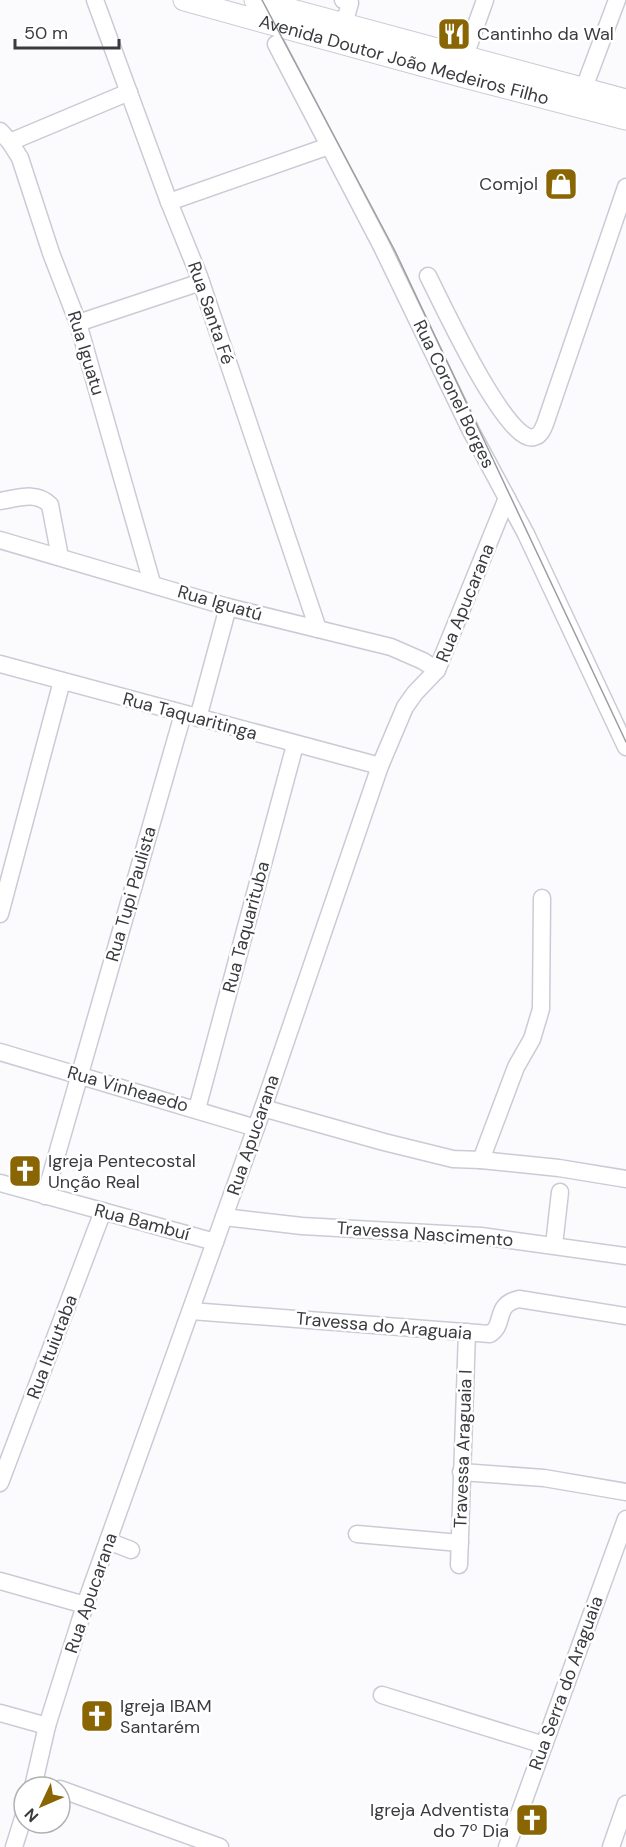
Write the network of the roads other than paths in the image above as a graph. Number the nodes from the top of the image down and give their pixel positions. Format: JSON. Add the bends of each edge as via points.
{"nodes":[{"id":1,"x":95,"y":0,"type":"edge"},
{"id":2,"x":184,"y":0,"type":"edge"},
{"id":3,"x":255,"y":0,"type":"edge"},
{"id":4,"x":485,"y":0,"type":"edge"},
{"id":5,"x":616,"y":0,"type":"edge"},
{"id":6,"x":348,"y":1,"type":"edge"},
{"id":7,"x":344,"y":24,"type":"junction"},
{"id":8,"x":276,"y":44,"type":"dead end"},
{"id":9,"x":465,"y":56,"type":"junction"},
{"id":10,"x":584,"y":88,"type":"junction"},
{"id":11,"x":129,"y":92,"type":"junction"},
{"id":12,"x":626,"y":100,"type":"edge"},
{"id":13,"x":626,"y":119,"type":"edge"},
{"id":14,"x":5,"y":137,"type":"edge"},
{"id":15,"x":329,"y":146,"type":"junction"},
{"id":16,"x":626,"y":187,"type":"edge"},
{"id":17,"x":169,"y":202,"type":"junction"},
{"id":18,"x":428,"y":276,"type":"dead end"},
{"id":19,"x":201,"y":282,"type":"junction"},
{"id":20,"x":78,"y":323,"type":"junction"},
{"id":21,"x":507,"y":498,"type":"junction"},
{"id":22,"x":0,"y":501,"type":"edge"},
{"id":23,"x":0,"y":540,"type":"edge"},
{"id":24,"x":60,"y":557,"type":"junction"},
{"id":25,"x":152,"y":583,"type":"junction"},
{"id":26,"x":228,"y":607,"type":"junction"},
{"id":27,"x":318,"y":629,"type":"junction"},
{"id":28,"x":0,"y":664,"type":"edge"},
{"id":29,"x":437,"y":670,"type":"junction"},
{"id":30,"x":62,"y":681,"type":"junction"},
{"id":31,"x":191,"y":716,"type":"junction"},
{"id":32,"x":295,"y":745,"type":"junction"},
{"id":33,"x":626,"y":747,"type":"edge"},
{"id":34,"x":380,"y":766,"type":"junction"},
{"id":35,"x":542,"y":898,"type":"dead end"},
{"id":36,"x":0,"y":914,"type":"edge"},
{"id":37,"x":0,"y":1052,"type":"edge"},
{"id":38,"x":79,"y":1074,"type":"junction"},
{"id":39,"x":263,"y":1108,"type":"junction"},
{"id":40,"x":197,"y":1109,"type":"junction"},
{"id":41,"x":256,"y":1128,"type":"junction"},
{"id":42,"x":481,"y":1160,"type":"junction"},
{"id":43,"x":626,"y":1179,"type":"edge"},
{"id":44,"x":0,"y":1183,"type":"edge"},
{"id":45,"x":560,"y":1192,"type":"dead end"},
{"id":46,"x":45,"y":1196,"type":"junction"},
{"id":47,"x":103,"y":1211,"type":"junction"},
{"id":48,"x":224,"y":1217,"type":"junction"},
{"id":49,"x":216,"y":1242,"type":"junction"},
{"id":50,"x":554,"y":1245,"type":"junction"},
{"id":51,"x":626,"y":1256,"type":"edge"},
{"id":52,"x":191,"y":1311,"type":"junction"},
{"id":53,"x":626,"y":1316,"type":"edge"},
{"id":54,"x":467,"y":1332,"type":"junction"},
{"id":55,"x":461,"y":1472,"type":"junction"},
{"id":56,"x":0,"y":1484,"type":"edge"},
{"id":57,"x":626,"y":1492,"type":"edge"},
{"id":58,"x":626,"y":1519,"type":"edge"},
{"id":59,"x":357,"y":1534,"type":"dead end"},
{"id":60,"x":622,"y":1540,"type":"edge"},
{"id":61,"x":108,"y":1541,"type":"junction"},
{"id":62,"x":460,"y":1543,"type":"junction"},
{"id":63,"x":131,"y":1550,"type":"dead end"},
{"id":64,"x":459,"y":1565,"type":"dead end"},
{"id":65,"x":0,"y":1581,"type":"edge"},
{"id":66,"x":85,"y":1605,"type":"junction"},
{"id":67,"x":382,"y":1695,"type":"dead end"},
{"id":68,"x":0,"y":1713,"type":"edge"},
{"id":69,"x":47,"y":1726,"type":"junction"},
{"id":70,"x":544,"y":1745,"type":"junction"},
{"id":71,"x":36,"y":1775,"type":"edge"},
{"id":72,"x":72,"y":1793,"type":"edge"},
{"id":73,"x":626,"y":1804,"type":"edge"},
{"id":74,"x":220,"y":1847,"type":"edge"},
{"id":75,"x":507,"y":1847,"type":"edge"},
{"id":76,"x":611,"y":1847,"type":"edge"}],
"edges":[{"from":1,"to":11,"type":"street","name":"Rua Santa Fé"},
{"from":2,"to":13,"type":"main road","name":"Avenida Doutor João Medeiros Filho"},
{"from":3,"to":7,"type":"main road","name":"Avenida Doutor João Medeiros Filho"},
{"from":4,"to":9,"type":"street"},
{"from":5,"to":10,"type":"street"},
{"from":6,"to":7,"type":"street"},
{"from":7,"to":9,"type":"main road","name":"Avenida Doutor João Medeiros Filho"},
{"from":8,"to":15,"type":"street","name":"Rua Coronel Borges"},
{"from":9,"to":10,"type":"main road","name":"Avenida Doutor João Medeiros Filho"},
{"from":10,"to":12,"type":"main road","name":"Avenida Doutor João Medeiros Filho"},
{"from":11,"to":14,"type":"street"},
{"from":11,"to":17,"type":"street","name":"Rua Santa Fé"},
{"from":14,"to":20,"type":"street","name":"Rua Iguatu","via":[[20,158]]},
{"from":15,"to":17,"type":"street"},
{"from":15,"to":21,"type":"street","name":"Rua Coronel Borges"},
{"from":16,"to":18,"type":"street","via":[[545,424],[534,437],[527,437],[514,427],[489,393]]},
{"from":17,"to":19,"type":"street","name":"Rua Santa Fé"},
{"from":19,"to":20,"type":"street"},
{"from":19,"to":27,"type":"street","name":"Rua Santa Fé"},
{"from":20,"to":25,"type":"street","name":"Rua Iguatu"},
{"from":21,"to":29,"type":"street","name":"Rua Apucarana"},
{"from":21,"to":33,"type":"street","name":"Rua Coronel Borges"},
{"from":22,"to":24,"type":"street","via":[[38,496],[45,499],[50,505]]},
{"from":23,"to":24,"type":"street","name":"Rua Iguatú"},
{"from":24,"to":25,"type":"street","name":"Rua Iguatú"},
{"from":25,"to":26,"type":"street","name":"Rua Iguatú"},
{"from":26,"to":27,"type":"street","name":"Rua Iguatú"},
{"from":26,"to":31,"type":"street","name":"Rua Tupi Paulista"},
{"from":27,"to":29,"type":"street","name":"Rua Iguatú","via":[[390,647]]},
{"from":28,"to":30,"type":"street","name":"Rua Taquaritinga"},
{"from":29,"to":34,"type":"street","name":"Rua Apucarana","via":[[405,707]]},
{"from":30,"to":31,"type":"street","name":"Rua Taquaritinga"},
{"from":30,"to":36,"type":"street"},
{"from":31,"to":32,"type":"street","name":"Rua Taquaritinga"},
{"from":31,"to":38,"type":"street","name":"Rua Tupi Paulista"},
{"from":32,"to":34,"type":"street","name":"Rua Taquaritinga"},
{"from":32,"to":40,"type":"street","name":"Rua Taquarituba"},
{"from":34,"to":39,"type":"street","name":"Rua Apucarana"},
{"from":35,"to":42,"type":"street","via":[[541,1009]]},
{"from":37,"to":38,"type":"street","name":"Rua Vinheaedo"},
{"from":38,"to":40,"type":"street","name":"Rua Vinheaedo"},
{"from":38,"to":46,"type":"street","name":"Rua Tupi Paulista"},
{"from":39,"to":41,"type":"street","name":"Rua Apucarana"},
{"from":39,"to":42,"type":"street","via":[[453,1159]]},
{"from":40,"to":41,"type":"street","name":"Rua Vinheaedo"},
{"from":41,"to":48,"type":"street","name":"Rua Apucarana"},
{"from":42,"to":43,"type":"street"},
{"from":44,"to":46,"type":"street","name":"Rua Bambuí"},
{"from":45,"to":50,"type":"street"},
{"from":46,"to":47,"type":"street","name":"Rua Bambuí"},
{"from":47,"to":49,"type":"street","name":"Rua Bambuí"},
{"from":47,"to":56,"type":"street","name":"Rua Ituiutaba"},
{"from":48,"to":49,"type":"street","name":"Rua Apucarana"},
{"from":48,"to":50,"type":"street","name":"Travessa Nascimento"},
{"from":49,"to":52,"type":"street","name":"Rua Apucarana"},
{"from":50,"to":51,"type":"street","name":"Travessa Nascimento"},
{"from":52,"to":54,"type":"street","name":"Travessa do Araguaia"},
{"from":52,"to":61,"type":"street","name":"Rua Apucarana"},
{"from":53,"to":54,"type":"street","name":"Travessa do Araguaia","via":[[519,1299],[505,1305],[496,1329],[490,1334]]},
{"from":54,"to":55,"type":"street","name":"Travessa Araguaia I"},
{"from":55,"to":57,"type":"street","via":[[544,1478]]},
{"from":55,"to":62,"type":"street","name":"Travessa Araguaia I"},
{"from":58,"to":60,"type":"street","name":"Rua Serra do Araguaia"},
{"from":59,"to":62,"type":"street"},
{"from":60,"to":70,"type":"street","name":"Rua Serra do Araguaia"},
{"from":61,"to":63,"type":"street"},
{"from":61,"to":66,"type":"street","name":"Rua Apucarana"},
{"from":62,"to":64,"type":"street","name":"Travessa Araguaia I"},
{"from":65,"to":66,"type":"street"},
{"from":66,"to":69,"type":"street","name":"Rua Apucarana"},
{"from":67,"to":70,"type":"street"},
{"from":68,"to":69,"type":"street"},
{"from":69,"to":71,"type":"street","name":"Rua Apucarana"},
{"from":70,"to":75,"type":"street","name":"Rua Serra do Araguaia"},
{"from":72,"to":74,"type":"street"},
{"from":73,"to":76,"type":"street"}]}
